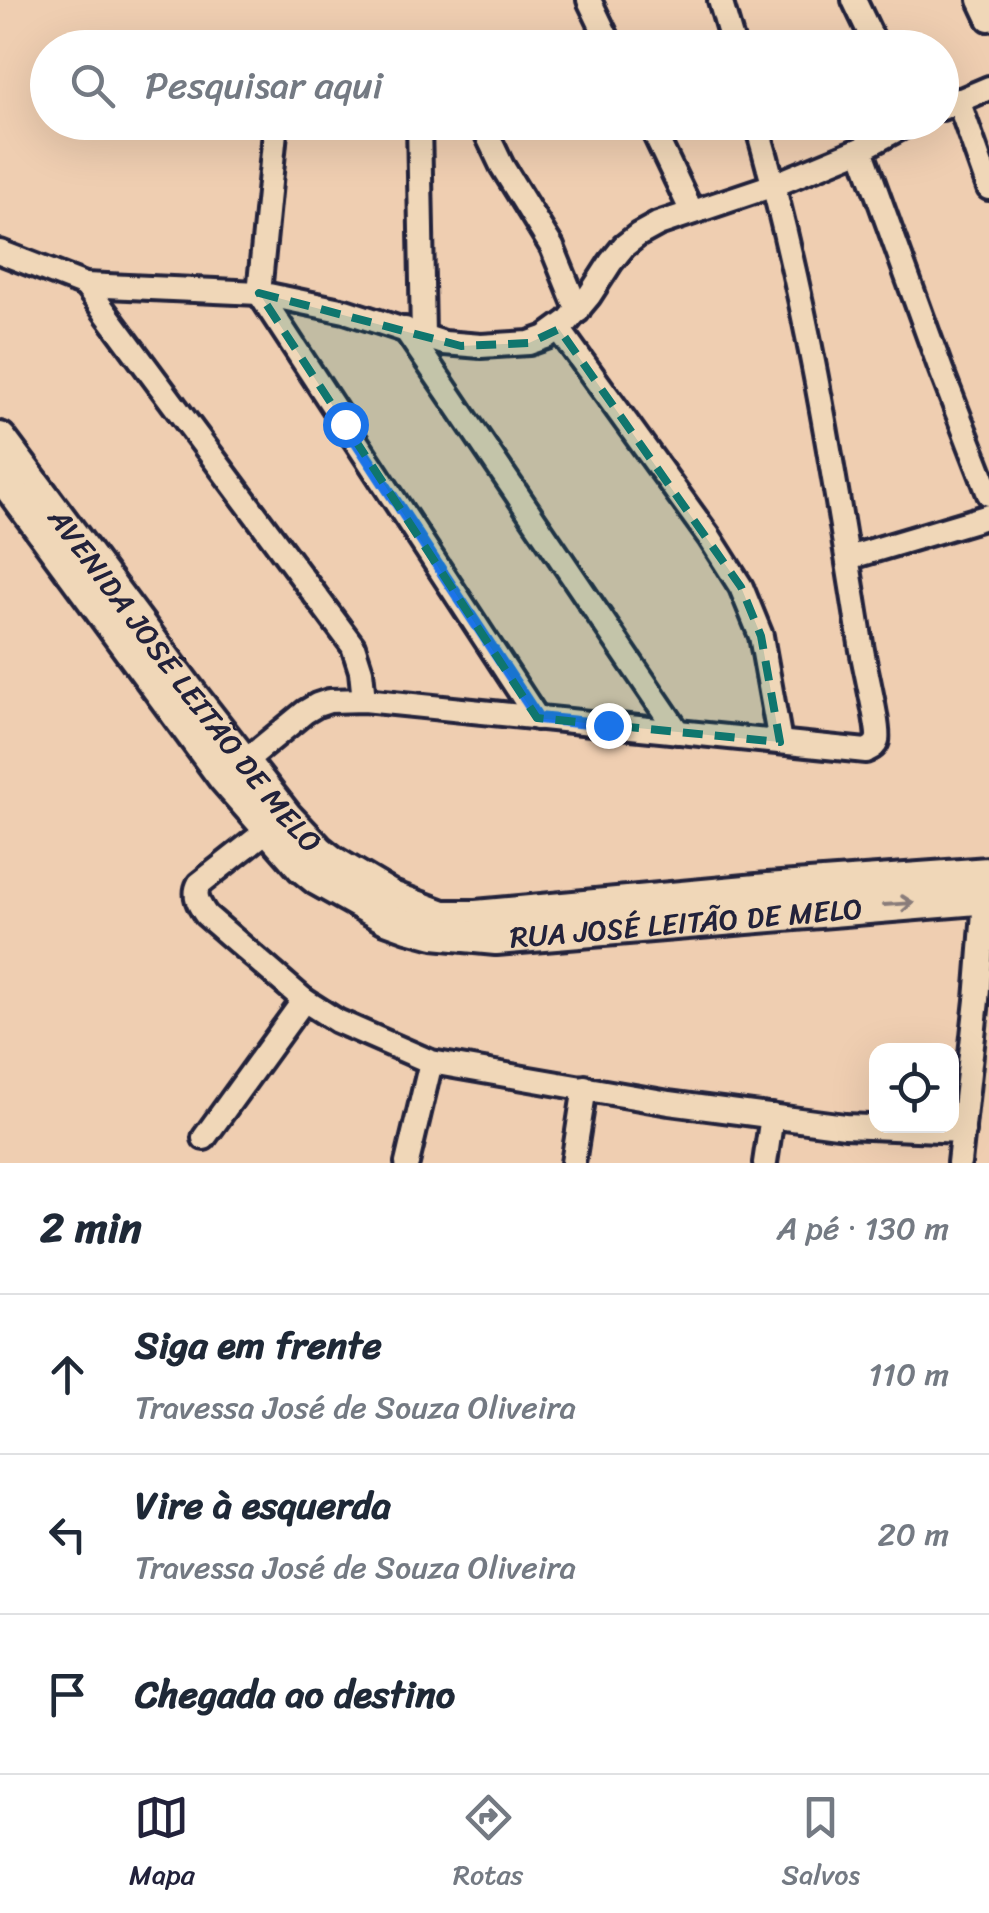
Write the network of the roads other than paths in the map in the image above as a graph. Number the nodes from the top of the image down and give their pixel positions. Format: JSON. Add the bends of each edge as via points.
{"nodes":[{"id":1,"x":589,"y":0,"type":"edge"},
{"id":2,"x":720,"y":0,"type":"edge"},
{"id":3,"x":854,"y":0,"type":"edge"},
{"id":4,"x":980,"y":0,"type":"edge"},
{"id":5,"x":989,"y":19,"type":"edge"},
{"id":6,"x":603,"y":30,"type":"edge"},
{"id":7,"x":729,"y":30,"type":"edge"},
{"id":8,"x":868,"y":30,"type":"edge"},
{"id":9,"x":989,"y":88,"type":"edge"},
{"id":10,"x":959,"y":100,"type":"edge"},
{"id":11,"x":959,"y":123,"type":"edge"},
{"id":12,"x":274,"y":140,"type":"edge"},
{"id":13,"x":419,"y":140,"type":"edge"},
{"id":14,"x":490,"y":140,"type":"edge"},
{"id":15,"x":657,"y":140,"type":"edge"},
{"id":16,"x":761,"y":140,"type":"edge"},
{"id":17,"x":876,"y":140,"type":"edge"},
{"id":18,"x":861,"y":149,"type":"junction"},
{"id":19,"x":774,"y":185,"type":"junction"},
{"id":20,"x":989,"y":188,"type":"edge"},
{"id":21,"x":692,"y":212,"type":"junction"},
{"id":22,"x":0,"y":252,"type":"edge"},
{"id":23,"x":85,"y":286,"type":"junction"},
{"id":24,"x":260,"y":293,"type":"junction"},
{"id":25,"x":578,"y":311,"type":"junction"},
{"id":26,"x":559,"y":329,"type":"junction"},
{"id":27,"x":414,"y":333,"type":"junction"},
{"id":28,"x":0,"y":438,"type":"edge"},
{"id":29,"x":0,"y":474,"type":"edge"},
{"id":30,"x":989,"y":494,"type":"edge"},
{"id":31,"x":40,"y":510,"type":"junction"},
{"id":32,"x":989,"y":516,"type":"edge"},
{"id":33,"x":848,"y":558,"type":"junction"},
{"id":34,"x":364,"y":700,"type":"junction"},
{"id":35,"x":538,"y":718,"type":"junction"},
{"id":36,"x":678,"y":732,"type":"junction"},
{"id":37,"x":780,"y":742,"type":"junction"},
{"id":38,"x":234,"y":770,"type":"junction"},
{"id":39,"x":277,"y":823,"type":"junction"},
{"id":40,"x":988,"y":886,"type":"edge"},
{"id":41,"x":389,"y":908,"type":"joint"},
{"id":42,"x":304,"y":1000,"type":"junction"},
{"id":43,"x":432,"y":1062,"type":"junction"},
{"id":44,"x":585,"y":1087,"type":"junction"},
{"id":45,"x":772,"y":1116,"type":"junction"},
{"id":46,"x":963,"y":1132,"type":"junction"},
{"id":47,"x":204,"y":1138,"type":"dead end"},
{"id":48,"x":407,"y":1163,"type":"edge"},
{"id":49,"x":573,"y":1163,"type":"edge"},
{"id":50,"x":765,"y":1163,"type":"edge"},
{"id":51,"x":959,"y":1163,"type":"edge"}],
"edges":[{"from":1,"to":6,"type":"street"},
{"from":2,"to":7,"type":"street"},
{"from":3,"to":8,"type":"street"},
{"from":4,"to":5,"type":"street"},
{"from":9,"to":10,"type":"street"},
{"from":11,"to":20,"type":"street"},
{"from":12,"to":24,"type":"street"},
{"from":13,"to":27,"type":"street"},
{"from":14,"to":25,"type":"street","via":[[552,248]]},
{"from":15,"to":21,"type":"street"},
{"from":16,"to":19,"type":"street"},
{"from":17,"to":18,"type":"street"},
{"from":18,"to":19,"type":"street"},
{"from":18,"to":30,"type":"street"},
{"from":19,"to":21,"type":"street"},
{"from":19,"to":33,"type":"street","via":[[808,325]]},
{"from":21,"to":25,"type":"street","via":[[624,246]]},
{"from":22,"to":23,"type":"street"},
{"from":23,"to":24,"type":"street"},
{"from":23,"to":34,"type":"street","via":[[353,646]]},
{"from":24,"to":27,"type":"street"},
{"from":24,"to":35,"type":"street"},
{"from":25,"to":26,"type":"street"},
{"from":26,"to":27,"type":"street","via":[[510,346],[461,346]]},
{"from":26,"to":37,"type":"street","via":[[741,587],[761,636]]},
{"from":27,"to":36,"type":"street"},
{"from":28,"to":31,"type":"street","name":"AVENIDA JOSÉ LEITÃO DE MELO"},
{"from":29,"to":31,"type":"street","name":"AVENIDA JOSÉ LEITÃO DE MELO"},
{"from":31,"to":38,"type":"street","name":"AVENIDA JOSÉ LEITÃO DE MELO"},
{"from":32,"to":33,"type":"street"},
{"from":33,"to":37,"type":"street","via":[[878,738],[866,751]]},
{"from":34,"to":35,"type":"street"},
{"from":34,"to":38,"type":"street","via":[[329,701],[305,712]]},
{"from":35,"to":36,"type":"street"},
{"from":36,"to":37,"type":"street"},
{"from":38,"to":39,"type":"street","name":"AVENIDA JOSÉ LEITÃO DE MELO"},
{"from":39,"to":41,"type":"street","name":"AVENIDA JOSÉ LEITÃO DE MELO"},
{"from":39,"to":42,"type":"street","via":[[199,884],[197,897],[206,915]]},
{"from":40,"to":41,"type":"street","name":"RUA JOSÉ LEITÃO DE MELO","via":[[768,888],[476,916]]},
{"from":40,"to":46,"type":"street"},
{"from":42,"to":43,"type":"street"},
{"from":42,"to":47,"type":"street"},
{"from":43,"to":44,"type":"street"},
{"from":43,"to":48,"type":"street"},
{"from":44,"to":45,"type":"street"},
{"from":44,"to":49,"type":"street"},
{"from":45,"to":46,"type":"street"},
{"from":45,"to":50,"type":"street"},
{"from":46,"to":51,"type":"street"}]}
